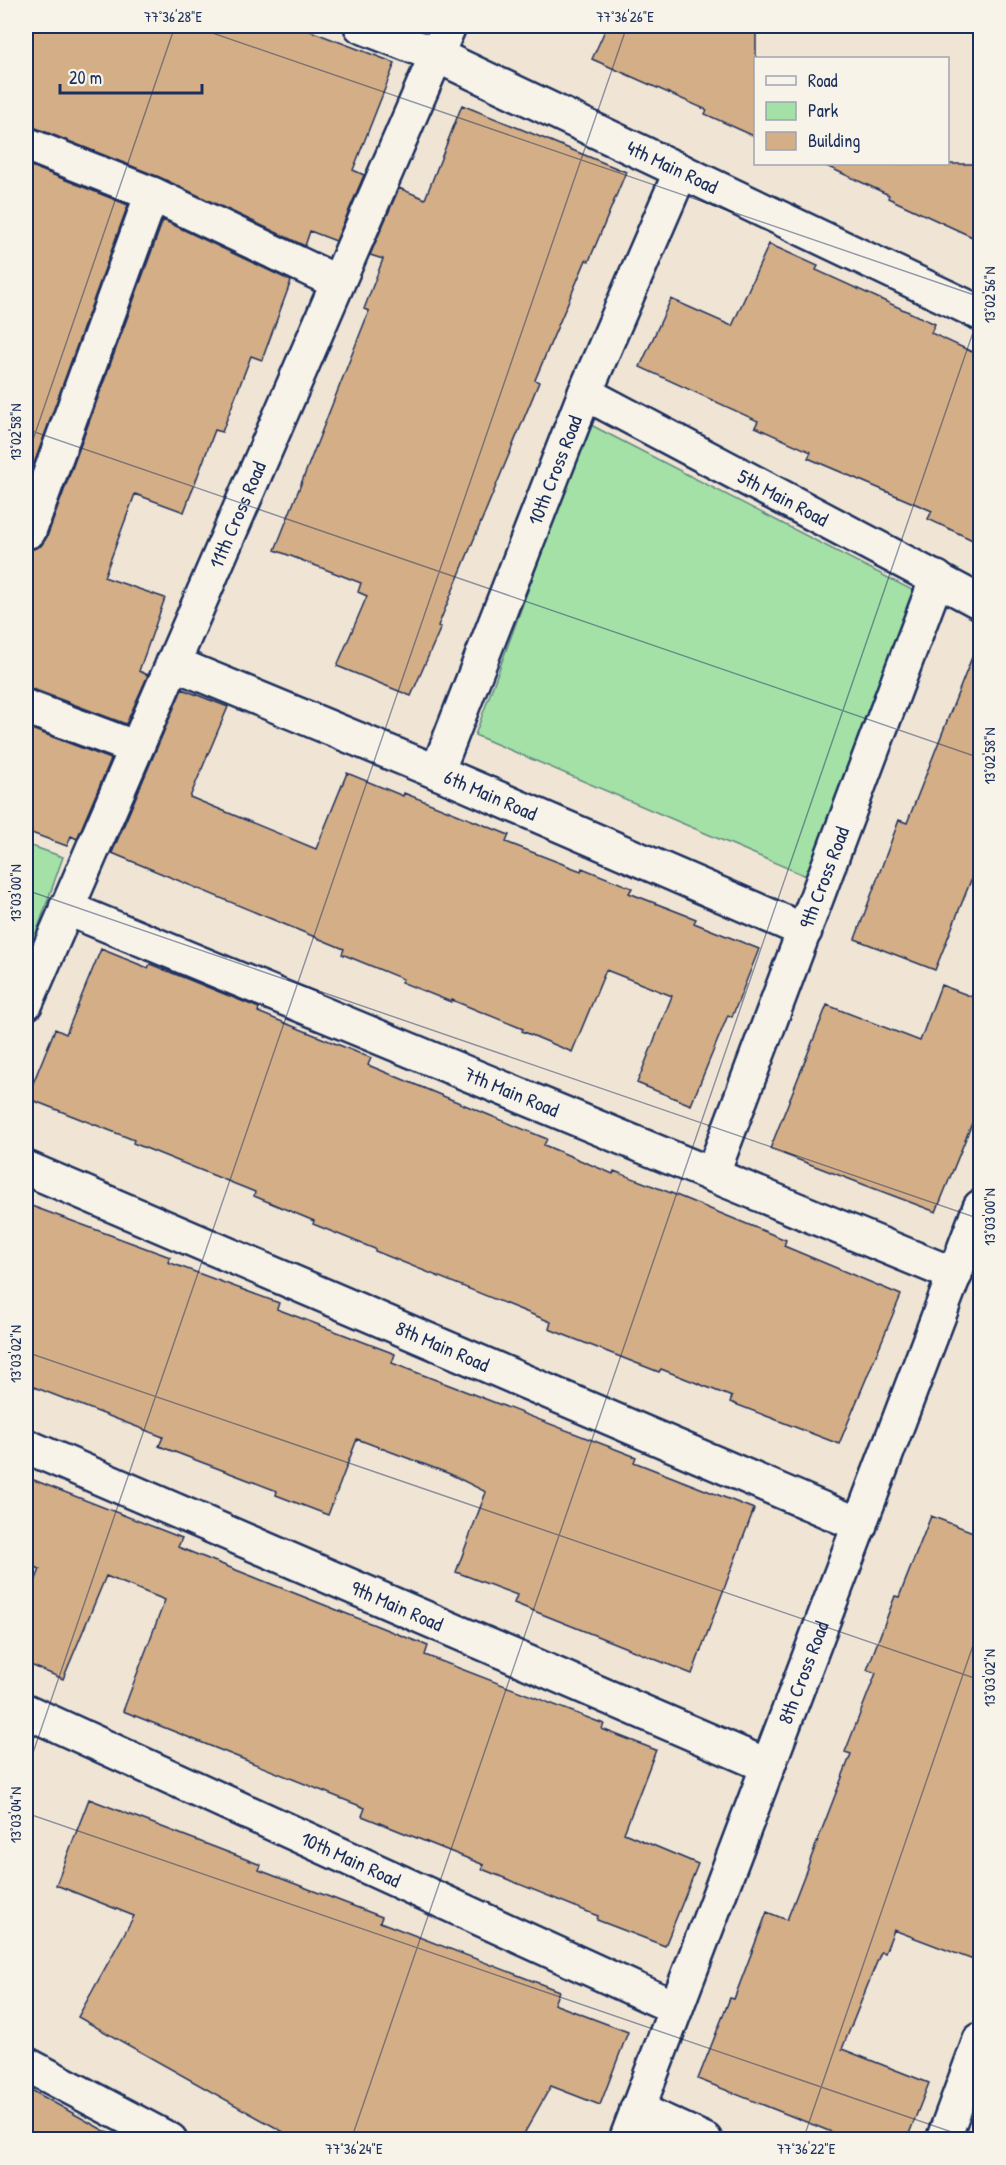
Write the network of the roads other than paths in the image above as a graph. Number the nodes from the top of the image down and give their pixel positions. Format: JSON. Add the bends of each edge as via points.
{"nodes":[{"id":1,"x":361,"y":26,"type":"edge"},
{"id":2,"x":449,"y":26,"type":"edge"},
{"id":3,"x":436,"y":55,"type":"junction"},
{"id":4,"x":26,"y":144,"type":"edge"},
{"id":5,"x":681,"y":171,"type":"junction"},
{"id":6,"x":152,"y":194,"type":"junction"},
{"id":7,"x":337,"y":282,"type":"junction"},
{"id":8,"x":981,"y":313,"type":"edge"},
{"id":9,"x":585,"y":393,"type":"junction"},
{"id":10,"x":29,"y":531,"type":"dead end"},
{"id":11,"x":937,"y":578,"type":"junction"},
{"id":12,"x":981,"y":602,"type":"edge"},
{"id":13,"x":173,"y":663,"type":"junction"},
{"id":14,"x":26,"y":707,"type":"edge"},
{"id":15,"x":136,"y":748,"type":"junction"},
{"id":16,"x":437,"y":772,"type":"junction"},
{"id":17,"x":66,"y":908,"type":"junction"},
{"id":18,"x":804,"y":931,"type":"junction"},
{"id":19,"x":26,"y":1003,"type":"edge"},
{"id":20,"x":26,"y":1168,"type":"edge"},
{"id":21,"x":712,"y":1175,"type":"junction"},
{"id":22,"x":981,"y":1207,"type":"edge"},
{"id":23,"x":955,"y":1275,"type":"junction"},
{"id":24,"x":26,"y":1446,"type":"edge"},
{"id":25,"x":860,"y":1525,"type":"junction"},
{"id":26,"x":26,"y":1711,"type":"edge"},
{"id":27,"x":768,"y":1766,"type":"junction"},
{"id":28,"x":676,"y":2008,"type":"junction"},
{"id":29,"x":981,"y":2040,"type":"edge"},
{"id":30,"x":26,"y":2064,"type":"edge"},
{"id":31,"x":638,"y":2109,"type":"junction"},
{"id":32,"x":170,"y":2139,"type":"edge"},
{"id":33,"x":626,"y":2139,"type":"edge"},
{"id":34,"x":705,"y":2139,"type":"edge"},
{"id":35,"x":943,"y":2139,"type":"edge"}],
"edges":[{"from":1,"to":3,"type":"street","name":"4th Main Road"},
{"from":2,"to":3,"type":"street","name":"11th Cross Road"},
{"from":3,"to":5,"type":"street","name":"4th Main Road"},
{"from":3,"to":7,"type":"street","name":"11th Cross Road"},
{"from":4,"to":6,"type":"street"},
{"from":5,"to":8,"type":"street","name":"4th Main Road"},
{"from":5,"to":9,"type":"street","name":"10th Cross Road"},
{"from":6,"to":7,"type":"street"},
{"from":6,"to":10,"type":"street"},
{"from":7,"to":13,"type":"street","name":"11th Cross Road"},
{"from":9,"to":11,"type":"street","name":"5th Main Road"},
{"from":9,"to":16,"type":"street","name":"10th Cross Road"},
{"from":11,"to":12,"type":"street","name":"5th Main Road"},
{"from":11,"to":18,"type":"street","name":"9th Cross Road"},
{"from":13,"to":15,"type":"street","name":"11th Cross Road"},
{"from":13,"to":16,"type":"street","name":"6th Main Road"},
{"from":14,"to":15,"type":"street"},
{"from":15,"to":17,"type":"street","name":"11th Cross Road"},
{"from":16,"to":18,"type":"street","name":"6th Main Road"},
{"from":17,"to":19,"type":"street","name":"11th Cross Road"},
{"from":17,"to":21,"type":"street","name":"7th Main Road"},
{"from":18,"to":21,"type":"street","name":"9th Cross Road"},
{"from":20,"to":25,"type":"street","name":"8th Main Road"},
{"from":21,"to":23,"type":"street","name":"7th Main Road"},
{"from":22,"to":23,"type":"street","name":"8th Cross Road"},
{"from":23,"to":25,"type":"street","name":"8th Cross Road"},
{"from":24,"to":27,"type":"street","name":"9th Main Road"},
{"from":25,"to":27,"type":"street","name":"8th Cross Road"},
{"from":26,"to":28,"type":"street","name":"10th Main Road"},
{"from":27,"to":28,"type":"street","name":"8th Cross Road"},
{"from":28,"to":31,"type":"street","name":"8th Cross Road"},
{"from":29,"to":35,"type":"street"},
{"from":30,"to":32,"type":"street"},
{"from":31,"to":33,"type":"street","name":"8th Cross Road"},
{"from":31,"to":34,"type":"street"}]}
